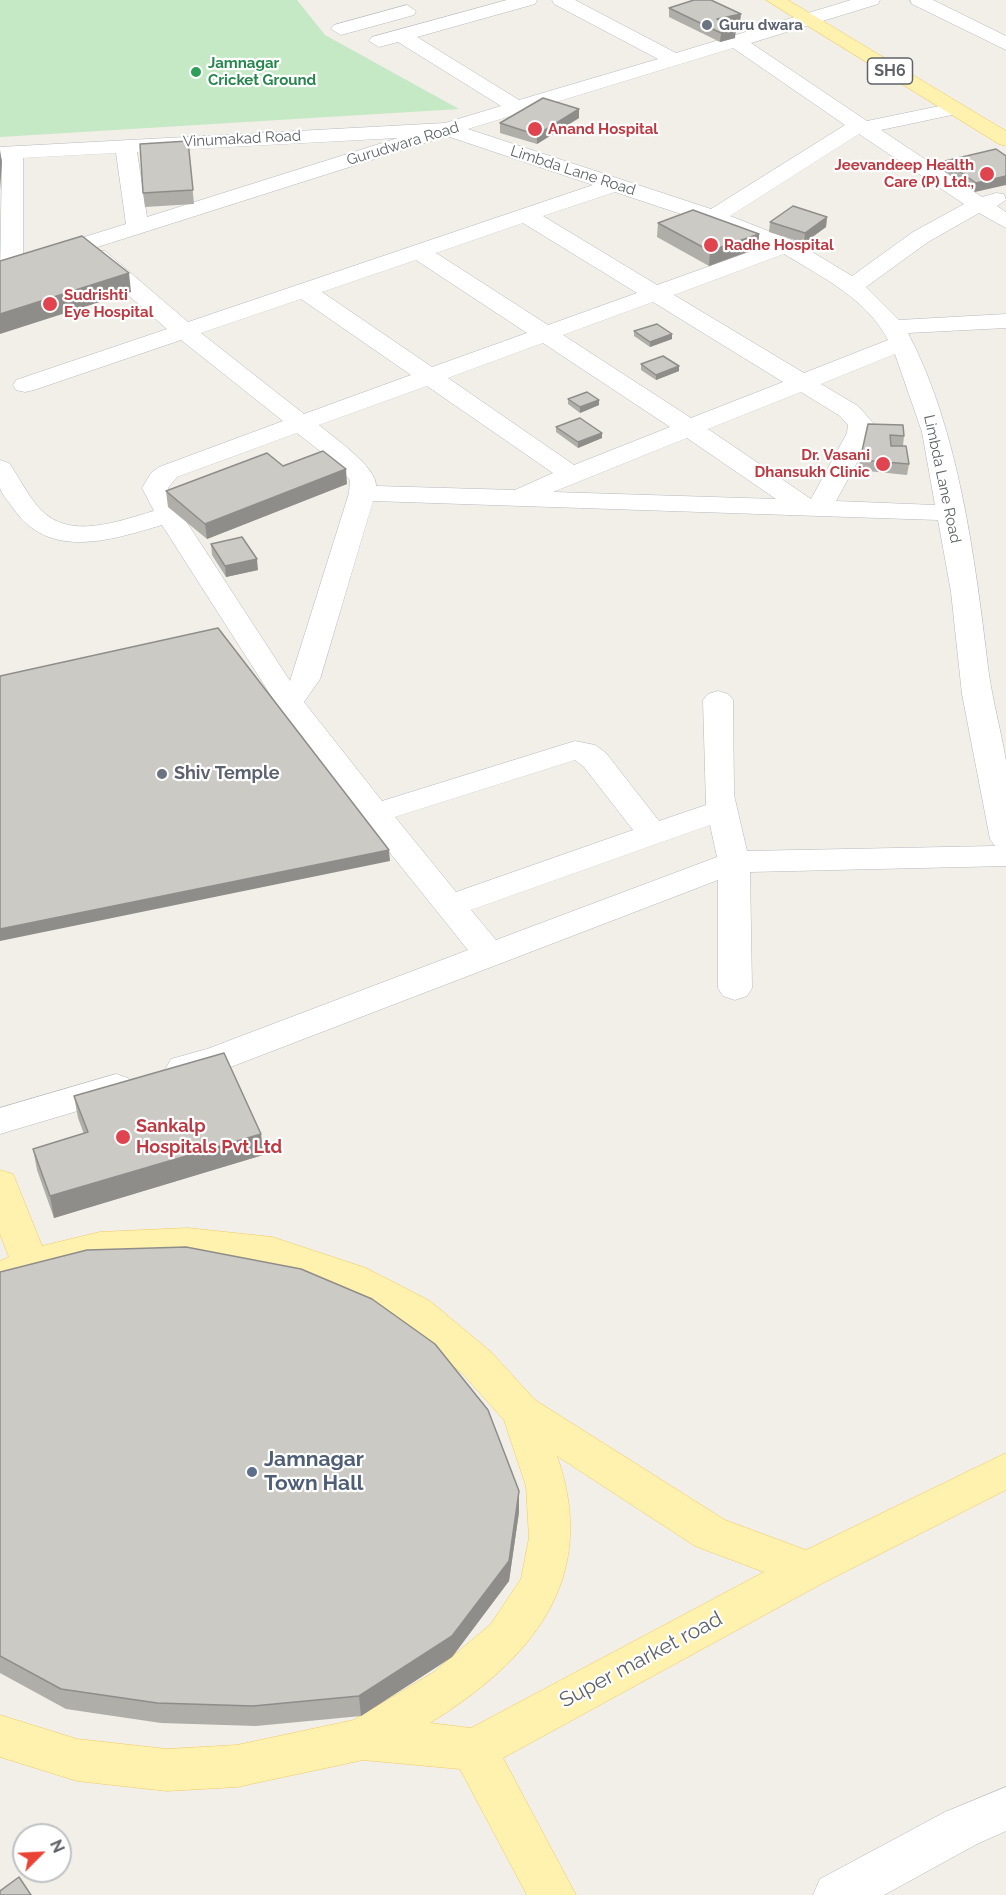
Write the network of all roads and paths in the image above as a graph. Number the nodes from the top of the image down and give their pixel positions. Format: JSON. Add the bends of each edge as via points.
{"nodes":[{"id":1,"x":528,"y":0,"type":"edge"},
{"id":2,"x":561,"y":0,"type":"edge"},
{"id":3,"x":775,"y":0,"type":"edge"},
{"id":4,"x":799,"y":0,"type":"edge"},
{"id":5,"x":871,"y":0,"type":"edge"},
{"id":6,"x":919,"y":0,"type":"edge"},
{"id":7,"x":425,"y":6,"type":"dead end"},
{"id":8,"x":816,"y":17,"type":"junction"},
{"id":9,"x":745,"y":21,"type":"dead end"},
{"id":10,"x":341,"y":29,"type":"dead end"},
{"id":11,"x":765,"y":32,"type":"junction"},
{"id":12,"x":401,"y":35,"type":"junction"},
{"id":13,"x":379,"y":41,"type":"dead end"},
{"id":14,"x":736,"y":41,"type":"junction"},
{"id":15,"x":1006,"y":44,"type":"edge"},
{"id":16,"x":675,"y":60,"type":"junction"},
{"id":17,"x":519,"y":109,"type":"junction"},
{"id":18,"x":954,"y":109,"type":"junction"},
{"id":19,"x":1006,"y":122,"type":"edge"},
{"id":20,"x":861,"y":126,"type":"junction"},
{"id":21,"x":447,"y":129,"type":"junction"},
{"id":22,"x":1006,"y":140,"type":"edge"},
{"id":23,"x":125,"y":145,"type":"junction"},
{"id":24,"x":6,"y":153,"type":"edge"},
{"id":25,"x":616,"y":184,"type":"junction"},
{"id":26,"x":1006,"y":196,"type":"edge"},
{"id":27,"x":978,"y":205,"type":"junction"},
{"id":28,"x":525,"y":215,"type":"junction"},
{"id":29,"x":713,"y":217,"type":"junction"},
{"id":30,"x":1006,"y":221,"type":"edge"},
{"id":31,"x":138,"y":228,"type":"junction"},
{"id":32,"x":84,"y":245,"type":"junction"},
{"id":33,"x":786,"y":246,"type":"junction"},
{"id":34,"x":418,"y":251,"type":"junction"},
{"id":35,"x":6,"y":269,"type":"edge"},
{"id":36,"x":852,"y":287,"type":"junction"},
{"id":37,"x":304,"y":290,"type":"junction"},
{"id":38,"x":656,"y":294,"type":"junction"},
{"id":39,"x":1006,"y":321,"type":"edge"},
{"id":40,"x":184,"y":331,"type":"junction"},
{"id":41,"x":545,"y":334,"type":"junction"},
{"id":42,"x":897,"y":335,"type":"junction"},
{"id":43,"x":428,"y":377,"type":"junction"},
{"id":44,"x":802,"y":383,"type":"junction"},
{"id":45,"x":25,"y":385,"type":"dead end"},
{"id":46,"x":301,"y":424,"type":"junction"},
{"id":47,"x":689,"y":428,"type":"junction"},
{"id":48,"x":0,"y":468,"type":"edge"},
{"id":49,"x":572,"y":475,"type":"junction"},
{"id":50,"x":362,"y":493,"type":"junction"},
{"id":51,"x":514,"y":498,"type":"junction"},
{"id":52,"x":11,"y":504,"type":"edge"},
{"id":53,"x":812,"y":508,"type":"junction"},
{"id":54,"x":951,"y":513,"type":"junction"},
{"id":55,"x":169,"y":515,"type":"junction"},
{"id":56,"x":718,"y":700,"type":"dead end"},
{"id":57,"x":289,"y":702,"type":"junction"},
{"id":58,"x":722,"y":810,"type":"junction"},
{"id":59,"x":375,"y":813,"type":"junction"},
{"id":60,"x":653,"y":835,"type":"junction"},
{"id":61,"x":1006,"y":839,"type":"edge"},
{"id":62,"x":1006,"y":856,"type":"edge"},
{"id":63,"x":734,"y":862,"type":"junction"},
{"id":64,"x":451,"y":905,"type":"junction"},
{"id":65,"x":491,"y":956,"type":"junction"},
{"id":66,"x":735,"y":988,"type":"dead end"},
{"id":67,"x":0,"y":1121,"type":"edge"},
{"id":68,"x":0,"y":1184,"type":"edge"},
{"id":69,"x":15,"y":1271,"type":"edge"},
{"id":70,"x":521,"y":1412,"type":"junction"},
{"id":71,"x":1006,"y":1470,"type":"edge"},
{"id":72,"x":808,"y":1570,"type":"junction"},
{"id":73,"x":0,"y":1736,"type":"edge"},
{"id":74,"x":363,"y":1739,"type":"junction"},
{"id":75,"x":474,"y":1750,"type":"junction"},
{"id":76,"x":1006,"y":1809,"type":"edge"},
{"id":77,"x":552,"y":1895,"type":"edge"},
{"id":78,"x":837,"y":1895,"type":"edge"}],
"edges":[{"from":1,"to":12,"type":"street"},
{"from":2,"to":16,"type":"street"},
{"from":3,"to":8,"type":"main road","number":"SH6"},
{"from":4,"to":8,"type":"main road","number":"SH6"},
{"from":5,"to":8,"type":"street","name":"Gurudwara Road"},
{"from":6,"to":15,"type":"street"},
{"from":7,"to":10,"type":"street"},
{"from":8,"to":11,"type":"street","name":"Gurudwara Road"},
{"from":8,"to":18,"type":"main road","number":"SH6"},
{"from":8,"to":19,"type":"main road","number":"SH6"},
{"from":9,"to":11,"type":"street"},
{"from":11,"to":14,"type":"street","name":"Gurudwara Road"},
{"from":12,"to":13,"type":"street"},
{"from":12,"to":17,"type":"street"},
{"from":14,"to":16,"type":"street","name":"Gurudwara Road"},
{"from":14,"to":20,"type":"street"},
{"from":16,"to":17,"type":"street","name":"Gurudwara Road"},
{"from":17,"to":21,"type":"street","name":"Gurudwara Road"},
{"from":18,"to":20,"type":"street"},
{"from":18,"to":22,"type":"main road","number":"SH6"},
{"from":20,"to":27,"type":"street"},
{"from":20,"to":29,"type":"street"},
{"from":21,"to":23,"type":"street","name":"Vinumakad Road"},
{"from":21,"to":25,"type":"street","name":"Limbda Lane Road"},
{"from":21,"to":31,"type":"street","name":"Gurudwara Road"},
{"from":23,"to":24,"type":"street","name":"Vinumakad Road"},
{"from":23,"to":31,"type":"street"},
{"from":24,"to":35,"type":"street"},
{"from":25,"to":28,"type":"street"},
{"from":25,"to":29,"type":"street","name":"Limbda Lane Road"},
{"from":26,"to":27,"type":"street"},
{"from":27,"to":30,"type":"street"},
{"from":27,"to":36,"type":"street","via":[[907,246]]},
{"from":28,"to":34,"type":"street"},
{"from":28,"to":38,"type":"street"},
{"from":29,"to":33,"type":"street","name":"Limbda Lane Road"},
{"from":31,"to":32,"type":"street","name":"Gurudwara Road"},
{"from":32,"to":35,"type":"street","name":"Gurudwara Road"},
{"from":32,"to":40,"type":"street"},
{"from":33,"to":36,"type":"street","name":"Limbda Lane Road"},
{"from":33,"to":38,"type":"street"},
{"from":34,"to":37,"type":"street"},
{"from":34,"to":41,"type":"street"},
{"from":36,"to":42,"type":"street","name":"Limbda Lane Road","via":[[873,304]]},
{"from":37,"to":40,"type":"street"},
{"from":37,"to":43,"type":"street"},
{"from":38,"to":41,"type":"street"},
{"from":38,"to":44,"type":"street"},
{"from":39,"to":42,"type":"street"},
{"from":40,"to":45,"type":"street"},
{"from":40,"to":46,"type":"street"},
{"from":41,"to":43,"type":"street"},
{"from":41,"to":47,"type":"street"},
{"from":42,"to":44,"type":"street"},
{"from":42,"to":54,"type":"street","name":"Limbda Lane Road","via":[[913,366],[935,432]]},
{"from":43,"to":46,"type":"street"},
{"from":43,"to":49,"type":"street"},
{"from":44,"to":47,"type":"street"},
{"from":44,"to":53,"type":"street","via":[[849,411],[861,424],[860,433]]},
{"from":46,"to":50,"type":"street","via":[[353,467],[363,479]]},
{"from":46,"to":55,"type":"street","via":[[168,472],[155,488]]},
{"from":47,"to":49,"type":"street"},
{"from":47,"to":53,"type":"street"},
{"from":48,"to":52,"type":"street"},
{"from":49,"to":51,"type":"street"},
{"from":50,"to":51,"type":"street"},
{"from":50,"to":57,"type":"street","via":[[306,678]]},
{"from":51,"to":53,"type":"street"},
{"from":52,"to":55,"type":"street","via":[[61,534],[87,534]]},
{"from":53,"to":54,"type":"street"},
{"from":54,"to":61,"type":"street","name":"Limbda Lane Road","via":[[977,694]]},
{"from":55,"to":57,"type":"street"},
{"from":56,"to":58,"type":"street"},
{"from":57,"to":59,"type":"street"},
{"from":58,"to":60,"type":"street"},
{"from":58,"to":63,"type":"street"},
{"from":59,"to":60,"type":"street","via":[[575,750],[595,760]]},
{"from":59,"to":64,"type":"street"},
{"from":60,"to":64,"type":"street"},
{"from":62,"to":63,"type":"street"},
{"from":63,"to":65,"type":"street"},
{"from":63,"to":66,"type":"street"},
{"from":64,"to":65,"type":"street"},
{"from":65,"to":67,"type":"street","via":[[216,1059]]},
{"from":68,"to":69,"type":"main road"},
{"from":69,"to":70,"type":"main road","via":[[100,1246],[188,1243],[272,1252],[353,1279],[416,1312],[477,1363]]},
{"from":70,"to":72,"type":"main road","via":[[710,1533]]},
{"from":70,"to":74,"type":"main road","via":[[547,1486],[550,1538],[532,1570],[541,1586],[506,1638],[450,1686]]},
{"from":71,"to":72,"type":"main road","name":"Super market road"},
{"from":72,"to":75,"type":"main road","name":"Super market road"},
{"from":73,"to":74,"type":"main road","via":[[77,1760],[167,1770],[237,1766]]},
{"from":74,"to":75,"type":"main road"},
{"from":75,"to":77,"type":"main road"},
{"from":76,"to":78,"type":"street","via":[[961,1828]]}]}
